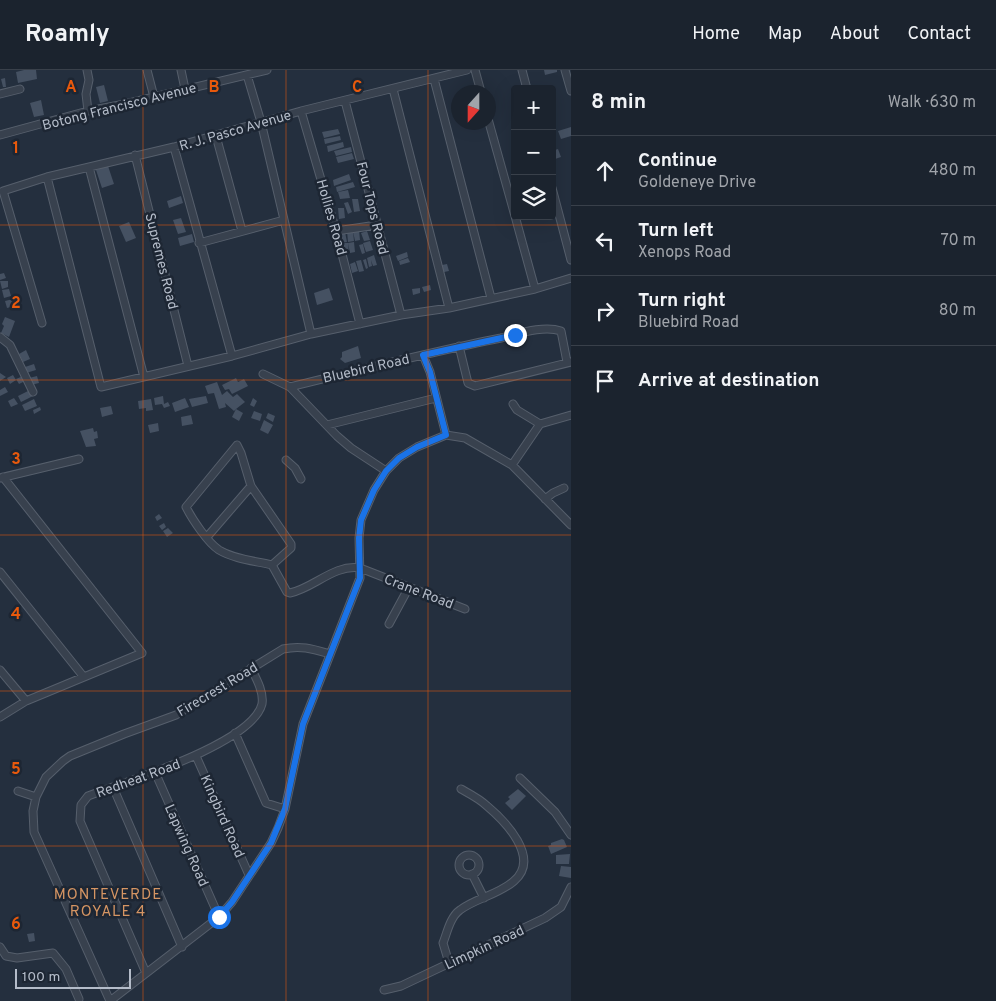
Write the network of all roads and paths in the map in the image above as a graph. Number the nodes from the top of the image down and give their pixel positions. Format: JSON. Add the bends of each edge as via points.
{"nodes":[{"id":1,"x":87,"y":70,"type":"edge"},
{"id":2,"x":147,"y":70,"type":"edge"},
{"id":3,"x":181,"y":70,"type":"edge"},
{"id":4,"x":267,"y":70,"type":"edge"},
{"id":5,"x":467,"y":70,"type":"edge"},
{"id":6,"x":475,"y":70,"type":"edge"},
{"id":7,"x":522,"y":70,"type":"edge"},
{"id":8,"x":566,"y":70,"type":"edge"},
{"id":9,"x":247,"y":75,"type":"junction"},
{"id":10,"x":434,"y":79,"type":"junction"},
{"id":11,"x":479,"y":85,"type":"edge"},
{"id":12,"x":526,"y":85,"type":"edge"},
{"id":13,"x":20,"y":89,"type":"dead end"},
{"id":14,"x":393,"y":89,"type":"junction"},
{"id":15,"x":185,"y":90,"type":"junction"},
{"id":16,"x":571,"y":91,"type":"edge"},
{"id":17,"x":0,"y":94,"type":"edge"},
{"id":18,"x":154,"y":97,"type":"junction"},
{"id":19,"x":345,"y":101,"type":"junction"},
{"id":20,"x":301,"y":111,"type":"junction"},
{"id":21,"x":88,"y":112,"type":"junction"},
{"id":22,"x":261,"y":122,"type":"junction"},
{"id":23,"x":491,"y":130,"type":"edge"},
{"id":24,"x":0,"y":136,"type":"edge"},
{"id":25,"x":216,"y":136,"type":"junction"},
{"id":26,"x":174,"y":147,"type":"junction"},
{"id":27,"x":135,"y":155,"type":"junction"},
{"id":28,"x":89,"y":167,"type":"junction"},
{"id":29,"x":47,"y":177,"type":"junction"},
{"id":30,"x":511,"y":202,"type":"edge"},
{"id":31,"x":556,"y":203,"type":"edge"},
{"id":32,"x":284,"y":220,"type":"junction"},
{"id":33,"x":516,"y":220,"type":"edge"},
{"id":34,"x":377,"y":225,"type":"junction"},
{"id":35,"x":242,"y":231,"type":"junction"},
{"id":36,"x":336,"y":231,"type":"junction"},
{"id":37,"x":199,"y":243,"type":"junction"},
{"id":38,"x":571,"y":260,"type":"edge"},
{"id":39,"x":571,"y":278,"type":"edge"},
{"id":40,"x":534,"y":289,"type":"junction"},
{"id":41,"x":491,"y":298,"type":"junction"},
{"id":42,"x":449,"y":308,"type":"junction"},
{"id":43,"x":401,"y":315,"type":"junction"},
{"id":44,"x":42,"y":322,"type":"dead end"},
{"id":45,"x":360,"y":324,"type":"junction"},
{"id":46,"x":311,"y":334,"type":"junction"},
{"id":47,"x":0,"y":337,"type":"edge"},
{"id":48,"x":460,"y":346,"type":"junction"},
{"id":49,"x":423,"y":355,"type":"junction"},
{"id":50,"x":232,"y":356,"type":"junction"},
{"id":51,"x":569,"y":362,"type":"edge"},
{"id":52,"x":188,"y":366,"type":"junction"},
{"id":53,"x":263,"y":374,"type":"dead end"},
{"id":54,"x":144,"y":376,"type":"junction"},
{"id":55,"x":290,"y":386,"type":"junction"},
{"id":56,"x":33,"y":392,"type":"dead end"},
{"id":57,"x":436,"y":398,"type":"junction"},
{"id":58,"x":513,"y":404,"type":"dead end"},
{"id":59,"x":571,"y":415,"type":"edge"},
{"id":60,"x":540,"y":424,"type":"junction"},
{"id":61,"x":327,"y":425,"type":"junction"},
{"id":62,"x":446,"y":435,"type":"junction"},
{"id":63,"x":79,"y":459,"type":"dead end"},
{"id":64,"x":286,"y":460,"type":"dead end"},
{"id":65,"x":512,"y":465,"type":"junction"},
{"id":66,"x":386,"y":471,"type":"junction"},
{"id":67,"x":1,"y":478,"type":"edge"},
{"id":68,"x":301,"y":478,"type":"dead end"},
{"id":69,"x":251,"y":486,"type":"junction"},
{"id":70,"x":564,"y":488,"type":"dead end"},
{"id":71,"x":545,"y":499,"type":"junction"},
{"id":72,"x":571,"y":526,"type":"edge"},
{"id":73,"x":207,"y":537,"type":"junction"},
{"id":74,"x":272,"y":565,"type":"junction"},
{"id":75,"x":360,"y":568,"type":"junction"},
{"id":76,"x":0,"y":572,"type":"edge"},
{"id":77,"x":409,"y":587,"type":"junction"},
{"id":78,"x":465,"y":609,"type":"dead end"},
{"id":79,"x":389,"y":624,"type":"dead end"},
{"id":80,"x":330,"y":654,"type":"junction"},
{"id":81,"x":251,"y":668,"type":"junction"},
{"id":82,"x":0,"y":670,"type":"edge"},
{"id":83,"x":83,"y":676,"type":"junction"},
{"id":84,"x":26,"y":701,"type":"junction"},
{"id":85,"x":0,"y":717,"type":"edge"},
{"id":86,"x":235,"y":733,"type":"junction"},
{"id":87,"x":196,"y":756,"type":"junction"},
{"id":88,"x":155,"y":772,"type":"junction"},
{"id":89,"x":520,"y":778,"type":"dead end"},
{"id":90,"x":113,"y":787,"type":"junction"},
{"id":91,"x":461,"y":789,"type":"dead end"},
{"id":92,"x":18,"y":791,"type":"dead end"},
{"id":93,"x":36,"y":797,"type":"junction"},
{"id":94,"x":285,"y":809,"type":"junction"},
{"id":95,"x":571,"y":835,"type":"edge"},
{"id":96,"x":472,"y":874,"type":"dead end"},
{"id":97,"x":249,"y":875,"type":"junction"},
{"id":98,"x":571,"y":888,"type":"edge"},
{"id":99,"x":484,"y":898,"type":"junction"},
{"id":100,"x":219,"y":917,"type":"junction"},
{"id":101,"x":182,"y":946,"type":"junction"},
{"id":102,"x":0,"y":947,"type":"edge"},
{"id":103,"x":450,"y":963,"type":"junction"},
{"id":104,"x":146,"y":973,"type":"junction"},
{"id":105,"x":384,"y":990,"type":"dead end"},
{"id":106,"x":79,"y":999,"type":"dead end"},
{"id":107,"x":110,"y":1001,"type":"edge"}],
"edges":[{"from":1,"to":21,"type":"street"},
{"from":2,"to":18,"type":"street"},
{"from":3,"to":15,"type":"street"},
{"from":4,"to":9,"type":"street","name":"Botong Francisco Avenue"},
{"from":5,"to":10,"type":"street","name":"R. J. Pasco Avenue"},
{"from":6,"to":11,"type":"street"},
{"from":7,"to":12,"type":"street"},
{"from":8,"to":16,"type":"street"},
{"from":9,"to":15,"type":"street","name":"Botong Francisco Avenue"},
{"from":9,"to":22,"type":"street"},
{"from":10,"to":14,"type":"street","name":"R. J. Pasco Avenue"},
{"from":10,"to":41,"type":"street"},
{"from":13,"to":17,"type":"street"},
{"from":14,"to":19,"type":"street","name":"R. J. Pasco Avenue"},
{"from":14,"to":42,"type":"street"},
{"from":15,"to":18,"type":"street","name":"Botong Francisco Avenue"},
{"from":18,"to":21,"type":"street","name":"Botong Francisco Avenue"},
{"from":19,"to":20,"type":"street","name":"R. J. Pasco Avenue"},
{"from":19,"to":34,"type":"street","name":"Four Tops Road"},
{"from":20,"to":22,"type":"street","name":"R. J. Pasco Avenue"},
{"from":20,"to":36,"type":"street","name":"Hollies Road"},
{"from":21,"to":24,"type":"street","name":"Botong Francisco Avenue"},
{"from":22,"to":25,"type":"street","name":"R. J. Pasco Avenue"},
{"from":22,"to":32,"type":"street"},
{"from":23,"to":30,"type":"street"},
{"from":25,"to":26,"type":"street","name":"R. J. Pasco Avenue"},
{"from":25,"to":35,"type":"street"},
{"from":26,"to":27,"type":"street","name":"R. J. Pasco Avenue"},
{"from":26,"to":37,"type":"street"},
{"from":27,"to":28,"type":"street","name":"R. J. Pasco Avenue"},
{"from":27,"to":52,"type":"street","name":"Supremes Road"},
{"from":28,"to":29,"type":"street","name":"R. J. Pasco Avenue"},
{"from":28,"to":54,"type":"street"},
{"from":29,"to":44,"type":"street","name":"R. J. Pasco Avenue","via":[[3,191]]},
{"from":29,"to":54,"type":"street","via":[[101,387]]},
{"from":31,"to":38,"type":"street"},
{"from":32,"to":35,"type":"street"},
{"from":32,"to":46,"type":"street"},
{"from":33,"to":40,"type":"street"},
{"from":34,"to":36,"type":"street"},
{"from":34,"to":43,"type":"street","name":"Four Tops Road"},
{"from":35,"to":37,"type":"street"},
{"from":36,"to":45,"type":"street","name":"Hollies Road"},
{"from":37,"to":50,"type":"street"},
{"from":39,"to":40,"type":"street"},
{"from":40,"to":41,"type":"street"},
{"from":41,"to":42,"type":"street"},
{"from":42,"to":43,"type":"street"},
{"from":43,"to":45,"type":"street"},
{"from":45,"to":46,"type":"street"},
{"from":46,"to":50,"type":"street"},
{"from":47,"to":56,"type":"street","via":[[10,345]]},
{"from":48,"to":49,"type":"street","name":"Bluebird Road"},
{"from":48,"to":51,"type":"street","name":"Bluebird Road","via":[[539,330],[556,330],[560,331]]},
{"from":48,"to":51,"type":"street","via":[[468,383],[475,386]]},
{"from":49,"to":55,"type":"street","name":"Bluebird Road"},
{"from":49,"to":57,"type":"street"},
{"from":50,"to":52,"type":"street"},
{"from":52,"to":54,"type":"street"},
{"from":53,"to":55,"type":"street"},
{"from":55,"to":61,"type":"street"},
{"from":57,"to":61,"type":"street"},
{"from":57,"to":62,"type":"street"},
{"from":58,"to":60,"type":"street"},
{"from":59,"to":60,"type":"street"},
{"from":60,"to":65,"type":"street"},
{"from":61,"to":66,"type":"street","via":[[351,448]]},
{"from":62,"to":65,"type":"street","via":[[465,438]]},
{"from":62,"to":66,"type":"street","via":[[417,447]]},
{"from":63,"to":67,"type":"street"},
{"from":64,"to":68,"type":"street"},
{"from":65,"to":71,"type":"street"},
{"from":66,"to":75,"type":"street","via":[[361,520]]},
{"from":67,"to":83,"type":"street","via":[[142,653]]},
{"from":69,"to":73,"type":"street"},
{"from":69,"to":73,"type":"street","via":[[236,446],[186,507]]},
{"from":69,"to":74,"type":"street","via":[[291,544],[287,553]]},
{"from":70,"to":71,"type":"street"},
{"from":71,"to":72,"type":"street"},
{"from":73,"to":74,"type":"street","via":[[218,549],[231,555]]},
{"from":74,"to":75,"type":"street","via":[[290,594],[331,574],[351,567]]},
{"from":75,"to":77,"type":"street","name":"Crane Road"},
{"from":75,"to":80,"type":"street","via":[[360,578]]},
{"from":76,"to":83,"type":"street"},
{"from":77,"to":78,"type":"street","name":"Crane Road"},
{"from":77,"to":79,"type":"street"},
{"from":80,"to":81,"type":"street","name":"Firecrest Road","via":[[294,646]]},
{"from":80,"to":94,"type":"street","via":[[303,724]]},
{"from":81,"to":86,"type":"street","name":"Redheat Road","via":[[262,693],[262,704],[251,722]]},
{"from":81,"to":93,"type":"street","name":"Firecrest Road","via":[[176,715],[70,756],[46,777]]},
{"from":82,"to":84,"type":"street"},
{"from":83,"to":84,"type":"street"},
{"from":84,"to":85,"type":"street"},
{"from":86,"to":87,"type":"street","name":"Redheat Road"},
{"from":86,"to":94,"type":"street","via":[[266,803]]},
{"from":87,"to":88,"type":"street","name":"Redheat Road"},
{"from":87,"to":97,"type":"street","name":"Kingbird Road"},
{"from":88,"to":90,"type":"street","name":"Redheat Road"},
{"from":88,"to":100,"type":"street","name":"Lapwing Road"},
{"from":89,"to":95,"type":"street","via":[[555,812]]},
{"from":90,"to":101,"type":"street"},
{"from":90,"to":104,"type":"street","name":"Redheat Road","via":[[88,796],[81,805],[80,821]]},
{"from":91,"to":99,"type":"street","via":[[501,819],[524,854],[516,880]]},
{"from":92,"to":93,"type":"street"},
{"from":93,"to":107,"type":"street","name":"Firecrest Road","via":[[34,832]]},
{"from":94,"to":97,"type":"street","via":[[271,843]]},
{"from":96,"to":99,"type":"street"},
{"from":97,"to":100,"type":"street"},
{"from":98,"to":103,"type":"street","name":"Limpkin Road","via":[[561,906],[545,918]]},
{"from":99,"to":103,"type":"street","via":[[459,910],[453,917],[442,943]]},
{"from":100,"to":101,"type":"street"},
{"from":101,"to":104,"type":"street"},
{"from":102,"to":106,"type":"street","via":[[6,956],[17,958],[53,953],[66,969]]},
{"from":103,"to":105,"type":"street","name":"Limpkin Road","via":[[401,986]]},
{"from":104,"to":107,"type":"street"}]}
